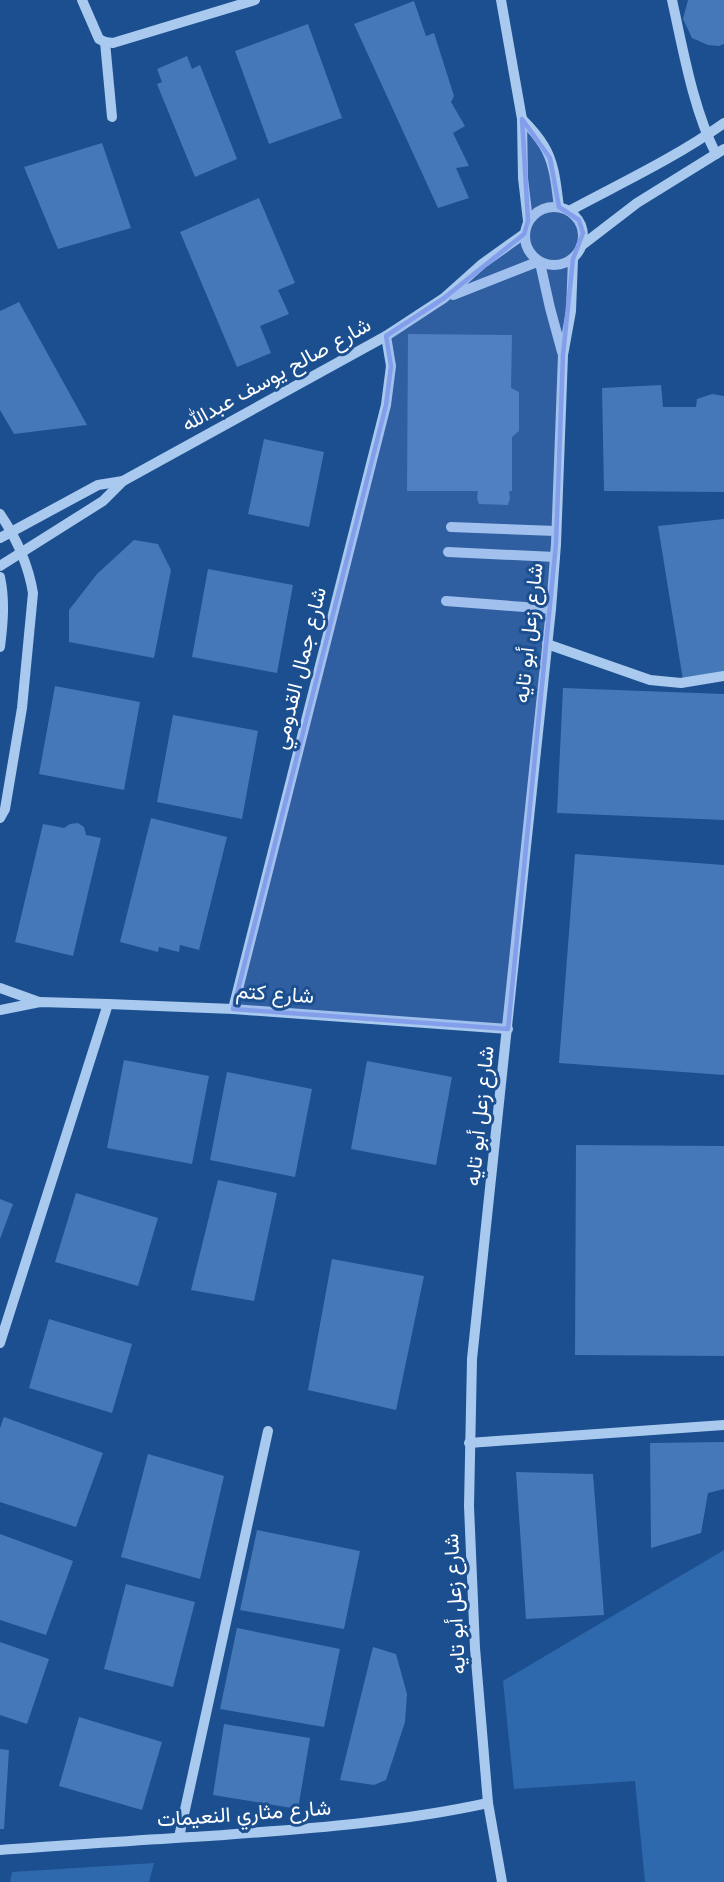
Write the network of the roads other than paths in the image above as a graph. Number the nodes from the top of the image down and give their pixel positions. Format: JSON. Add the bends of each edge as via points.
{"nodes":[{"id":1,"x":82,"y":0,"type":"edge"},
{"id":2,"x":255,"y":0,"type":"edge"},
{"id":3,"x":501,"y":0,"type":"edge"},
{"id":4,"x":672,"y":0,"type":"edge"},
{"id":5,"x":105,"y":42,"type":"junction"},
{"id":6,"x":112,"y":117,"type":"dead end"},
{"id":7,"x":522,"y":119,"type":"junction"},
{"id":8,"x":724,"y":123,"type":"edge"},
{"id":9,"x":706,"y":136,"type":"junction"},
{"id":10,"x":720,"y":152,"type":"edge"},
{"id":11,"x":564,"y":209,"type":"junction"},
{"id":12,"x":528,"y":220,"type":"junction"},
{"id":13,"x":524,"y":234,"type":"junction"},
{"id":14,"x":581,"y":246,"type":"junction"},
{"id":15,"x":573,"y":259,"type":"junction"},
{"id":16,"x":539,"y":262,"type":"junction"},
{"id":17,"x":444,"y":298,"type":"junction"},
{"id":18,"x":386,"y":336,"type":"junction"},
{"id":19,"x":563,"y":355,"type":"junction"},
{"id":20,"x":123,"y":481,"type":"junction"},
{"id":21,"x":0,"y":514,"type":"edge"},
{"id":22,"x":451,"y":526,"type":"dead end"},
{"id":23,"x":12,"y":531,"type":"junction"},
{"id":24,"x":556,"y":531,"type":"junction"},
{"id":25,"x":0,"y":537,"type":"edge"},
{"id":26,"x":448,"y":552,"type":"dead end"},
{"id":27,"x":23,"y":553,"type":"junction"},
{"id":28,"x":555,"y":557,"type":"junction"},
{"id":29,"x":0,"y":566,"type":"edge"},
{"id":30,"x":0,"y":577,"type":"edge"},
{"id":31,"x":446,"y":601,"type":"dead end"},
{"id":32,"x":551,"y":609,"type":"junction"},
{"id":33,"x":548,"y":644,"type":"junction"},
{"id":34,"x":0,"y":647,"type":"edge"},
{"id":35,"x":724,"y":676,"type":"edge"},
{"id":36,"x":2,"y":812,"type":"edge"},
{"id":37,"x":0,"y":988,"type":"edge"},
{"id":38,"x":40,"y":1002,"type":"junction"},
{"id":39,"x":108,"y":1004,"type":"junction"},
{"id":40,"x":233,"y":1009,"type":"junction"},
{"id":41,"x":0,"y":1010,"type":"edge"},
{"id":42,"x":508,"y":1029,"type":"junction"},
{"id":43,"x":0,"y":1343,"type":"edge"},
{"id":44,"x":724,"y":1425,"type":"edge"},
{"id":45,"x":268,"y":1431,"type":"dead end"},
{"id":46,"x":469,"y":1443,"type":"junction"},
{"id":47,"x":488,"y":1803,"type":"junction"},
{"id":48,"x":179,"y":1838,"type":"junction"},
{"id":49,"x":0,"y":1850,"type":"edge"},
{"id":50,"x":502,"y":1882,"type":"edge"}],
"edges":[{"from":1,"to":5,"type":"street","via":[[94,31]]},
{"from":2,"to":5,"type":"street"},
{"from":3,"to":7,"type":"street"},
{"from":4,"to":9,"type":"street"},
{"from":5,"to":6,"type":"street"},
{"from":7,"to":11,"type":"street","via":[[544,145]]},
{"from":7,"to":12,"type":"street"},
{"from":8,"to":9,"type":"street"},
{"from":9,"to":10,"type":"street"},
{"from":9,"to":11,"type":"street","via":[[644,172]]},
{"from":10,"to":14,"type":"street","via":[[637,203]]},
{"from":11,"to":12,"type":"street","via":[[542,209]]},
{"from":11,"to":14,"type":"street","via":[[579,220]]},
{"from":12,"to":13,"type":"street"},
{"from":13,"to":16,"type":"street","via":[[527,250]]},
{"from":13,"to":17,"type":"street","name":"شارع صالح يوسف عبدالله"},
{"from":14,"to":15,"type":"street"},
{"from":15,"to":16,"type":"street","via":[[552,266]]},
{"from":15,"to":19,"type":"street","name":"شارع زعل أبو تايه","via":[[571,311]]},
{"from":16,"to":17,"type":"street","name":"شارع صالح يوسف عبدالله"},
{"from":16,"to":19,"type":"street","name":"شارع زعل أبو تايه"},
{"from":17,"to":18,"type":"street","name":"شارع صالح يوسف عبدالله"},
{"from":18,"to":20,"type":"street","name":"شارع صالح يوسف عبدالله"},
{"from":18,"to":40,"type":"street","name":"شارع جمال القدومي","via":[[391,366],[386,405]]},
{"from":19,"to":24,"type":"street","name":"شارع زعل أبو تايه"},
{"from":20,"to":23,"type":"street","name":"شارع صالح يوسف عبدالله","via":[[98,485]]},
{"from":20,"to":27,"type":"street","name":"شارع صالح يوسف عبدالله","via":[[103,501]]},
{"from":21,"to":23,"type":"street"},
{"from":22,"to":24,"type":"street"},
{"from":23,"to":25,"type":"street","name":"شارع صالح يوسف عبدالله"},
{"from":23,"to":27,"type":"street"},
{"from":24,"to":28,"type":"street","name":"شارع زعل أبو تايه"},
{"from":26,"to":28,"type":"street"},
{"from":27,"to":29,"type":"street","name":"شارع صالح يوسف عبدالله"},
{"from":27,"to":36,"type":"street","via":[[33,593],[31,626],[22,708]]},
{"from":28,"to":32,"type":"street","name":"شارع زعل أبو تايه"},
{"from":30,"to":34,"type":"street","via":[[4,612]]},
{"from":31,"to":32,"type":"street"},
{"from":32,"to":33,"type":"street","name":"شارع زعل أبو تايه"},
{"from":33,"to":35,"type":"street","via":[[650,680],[681,683]]},
{"from":33,"to":42,"type":"street","name":"شارع زعل أبو تايه"},
{"from":37,"to":38,"type":"street","name":"شارع كتم"},
{"from":38,"to":39,"type":"street","name":"شارع كتم"},
{"from":38,"to":41,"type":"street","name":"شارع كتم"},
{"from":39,"to":40,"type":"street","name":"شارع كتم"},
{"from":39,"to":43,"type":"street"},
{"from":40,"to":42,"type":"street","name":"شارع كتم"},
{"from":42,"to":46,"type":"street","name":"شارع زعل أبو تايه","via":[[472,1359]]},
{"from":44,"to":46,"type":"street"},
{"from":45,"to":48,"type":"street"},
{"from":46,"to":47,"type":"street","name":"شارع زعل أبو تايه","via":[[475,1648]]},
{"from":47,"to":48,"type":"street","name":"شارع مثاري النعيمات","via":[[382,1822]]},
{"from":47,"to":50,"type":"street","name":"شارع زعل أبو تايه"},
{"from":48,"to":49,"type":"street","name":"شارع مثاري النعيمات"}]}
